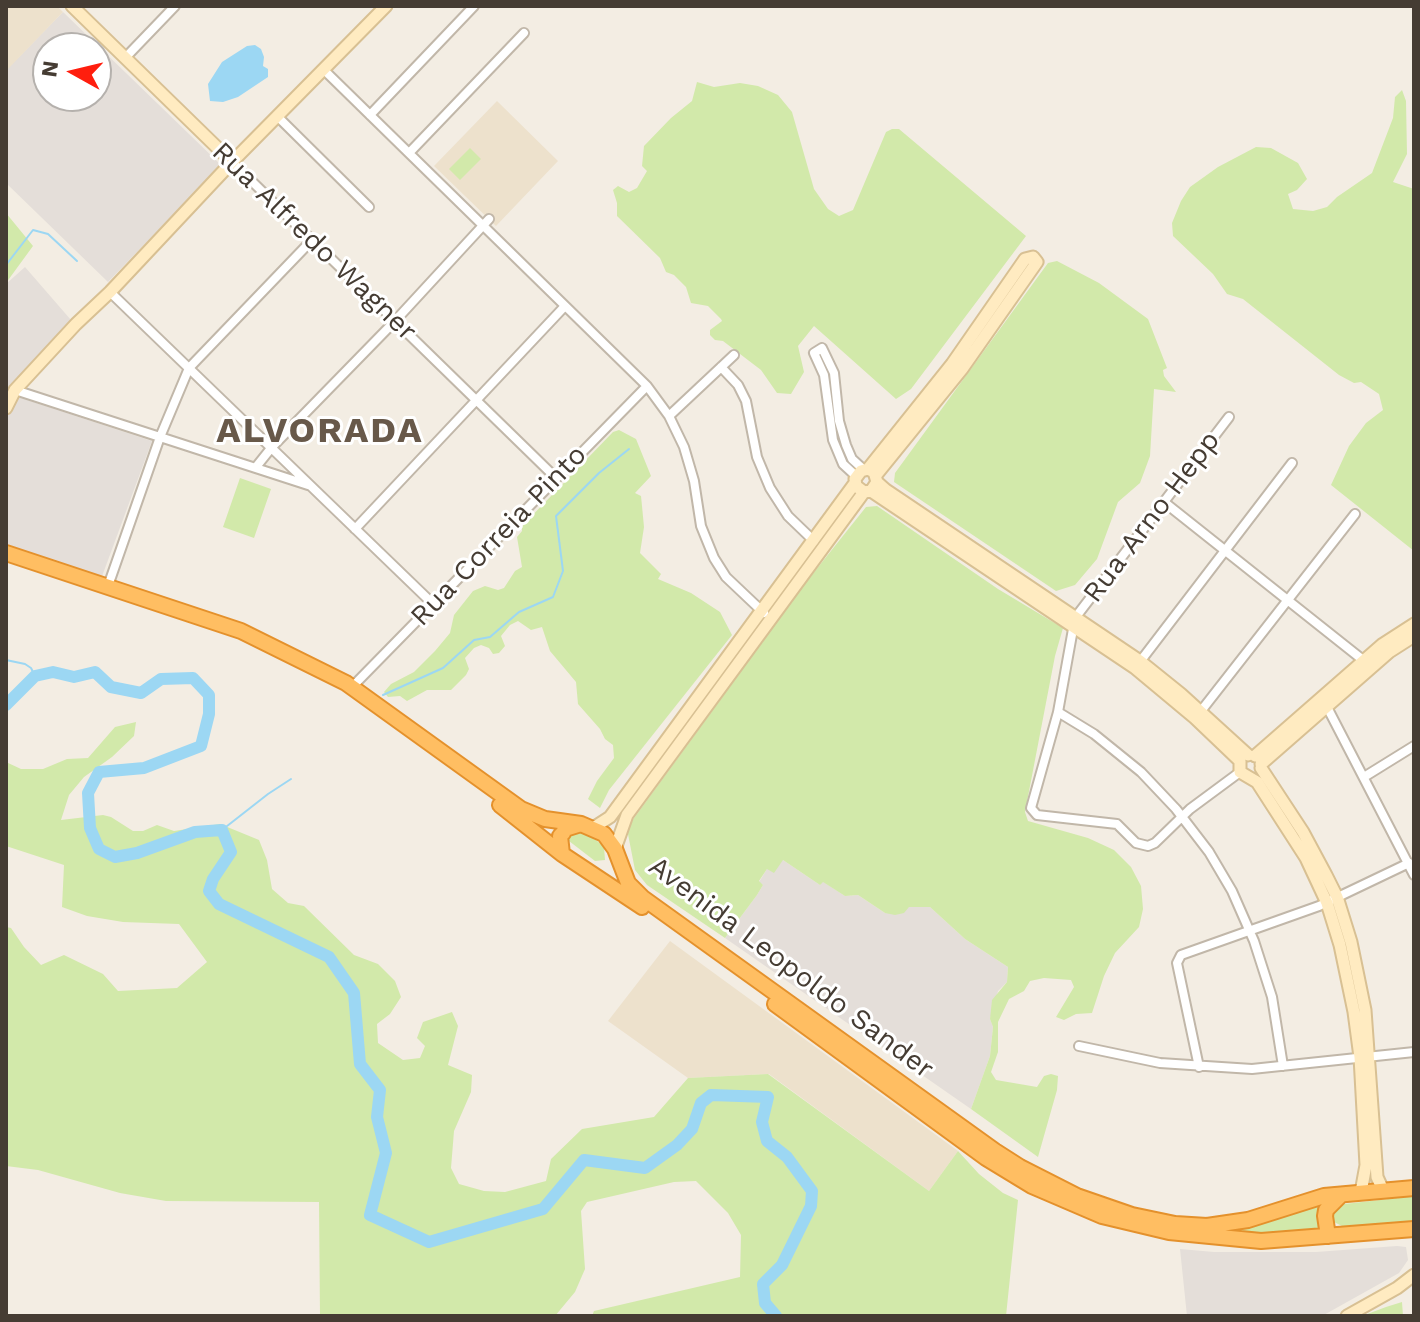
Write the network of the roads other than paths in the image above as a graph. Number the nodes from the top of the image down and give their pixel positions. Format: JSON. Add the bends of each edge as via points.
{"nodes":[{"id":1,"x":72,"y":6,"type":"edge"},
{"id":2,"x":175,"y":6,"type":"edge"},
{"id":3,"x":386,"y":6,"type":"edge"},
{"id":4,"x":474,"y":6,"type":"edge"},
{"id":5,"x":524,"y":33,"type":"dead end"},
{"id":6,"x":125,"y":58,"type":"junction"},
{"id":7,"x":323,"y":69,"type":"junction"},
{"id":8,"x":370,"y":115,"type":"junction"},
{"id":9,"x":277,"y":116,"type":"junction"},
{"id":10,"x":409,"y":153,"type":"junction"},
{"id":11,"x":232,"y":162,"type":"junction"},
{"id":12,"x":369,"y":207,"type":"dead end"},
{"id":13,"x":486,"y":223,"type":"junction"},
{"id":14,"x":312,"y":240,"type":"junction"},
{"id":15,"x":110,"y":292,"type":"junction"},
{"id":16,"x":565,"y":306,"type":"junction"},
{"id":17,"x":395,"y":321,"type":"junction"},
{"id":18,"x":818,"y":351,"type":"dead end"},
{"id":19,"x":734,"y":355,"type":"dead end"},
{"id":20,"x":721,"y":367,"type":"junction"},
{"id":21,"x":189,"y":368,"type":"junction"},
{"id":22,"x":647,"y":386,"type":"junction"},
{"id":23,"x":15,"y":390,"type":"junction"},
{"id":24,"x":475,"y":399,"type":"junction"},
{"id":25,"x":6,"y":408,"type":"edge"},
{"id":26,"x":669,"y":416,"type":"junction"},
{"id":27,"x":1229,"y":417,"type":"dead end"},
{"id":28,"x":160,"y":437,"type":"junction"},
{"id":29,"x":272,"y":447,"type":"junction"},
{"id":30,"x":1292,"y":463,"type":"dead end"},
{"id":31,"x":256,"y":467,"type":"junction"},
{"id":32,"x":556,"y":478,"type":"junction"},
{"id":33,"x":866,"y":480,"type":"junction"},
{"id":34,"x":312,"y":486,"type":"junction"},
{"id":35,"x":1164,"y":502,"type":"junction"},
{"id":36,"x":1355,"y":514,"type":"dead end"},
{"id":37,"x":355,"y":529,"type":"junction"},
{"id":38,"x":814,"y":541,"type":"junction"},
{"id":39,"x":1226,"y":550,"type":"junction"},
{"id":40,"x":6,"y":553,"type":"edge"},
{"id":41,"x":6,"y":561,"type":"edge"},
{"id":42,"x":108,"y":586,"type":"junction"},
{"id":43,"x":1288,"y":600,"type":"junction"},
{"id":44,"x":432,"y":603,"type":"junction"},
{"id":45,"x":766,"y":615,"type":"junction"},
{"id":46,"x":1074,"y":622,"type":"junction"},
{"id":47,"x":1414,"y":624,"type":"edge"},
{"id":48,"x":1414,"y":636,"type":"edge"},
{"id":49,"x":1368,"y":664,"type":"junction"},
{"id":50,"x":1138,"y":665,"type":"junction"},
{"id":51,"x":352,"y":687,"type":"junction"},
{"id":52,"x":1327,"y":707,"type":"junction"},
{"id":53,"x":1201,"y":711,"type":"junction"},
{"id":54,"x":1058,"y":712,"type":"junction"},
{"id":55,"x":1414,"y":746,"type":"edge"},
{"id":56,"x":1251,"y":763,"type":"junction"},
{"id":57,"x":1364,"y":777,"type":"junction"},
{"id":58,"x":1182,"y":816,"type":"junction"},
{"id":59,"x":587,"y":826,"type":"junction"},
{"id":60,"x":615,"y":849,"type":"junction"},
{"id":61,"x":562,"y":854,"type":"junction"},
{"id":62,"x":1409,"y":863,"type":"junction"},
{"id":63,"x":590,"y":873,"type":"junction"},
{"id":64,"x":1414,"y":875,"type":"edge"},
{"id":65,"x":1332,"y":900,"type":"junction"},
{"id":66,"x":1251,"y":931,"type":"junction"},
{"id":67,"x":1079,"y":1046,"type":"dead end"},
{"id":68,"x":1414,"y":1052,"type":"edge"},
{"id":69,"x":1365,"y":1057,"type":"junction"},
{"id":70,"x":1283,"y":1066,"type":"junction"},
{"id":71,"x":1199,"y":1067,"type":"junction"},
{"id":72,"x":1414,"y":1188,"type":"edge"},
{"id":73,"x":1383,"y":1190,"type":"junction"},
{"id":74,"x":1361,"y":1192,"type":"junction"},
{"id":75,"x":1343,"y":1193,"type":"junction"},
{"id":76,"x":1410,"y":1232,"type":"edge"},
{"id":77,"x":1328,"y":1236,"type":"junction"},
{"id":78,"x":1414,"y":1275,"type":"edge"},
{"id":79,"x":1347,"y":1316,"type":"edge"}],
"edges":[{"from":1,"to":6,"type":"street","name":"Rua Alfredo Wagner"},
{"from":2,"to":6,"type":"street"},
{"from":3,"to":7,"type":"street"},
{"from":4,"to":8,"type":"street"},
{"from":5,"to":10,"type":"street"},
{"from":6,"to":11,"type":"street","name":"Rua Alfredo Wagner"},
{"from":7,"to":8,"type":"street"},
{"from":7,"to":9,"type":"street"},
{"from":8,"to":10,"type":"street"},
{"from":9,"to":11,"type":"street"},
{"from":9,"to":12,"type":"street"},
{"from":10,"to":13,"type":"street"},
{"from":11,"to":14,"type":"street","name":"Rua Alfredo Wagner"},
{"from":11,"to":15,"type":"street"},
{"from":13,"to":16,"type":"street"},
{"from":13,"to":17,"type":"street"},
{"from":14,"to":17,"type":"street","name":"Rua Alfredo Wagner"},
{"from":14,"to":21,"type":"street"},
{"from":15,"to":21,"type":"street"},
{"from":15,"to":23,"type":"street"},
{"from":16,"to":22,"type":"street"},
{"from":16,"to":24,"type":"street"},
{"from":17,"to":24,"type":"street","name":"Rua Alfredo Wagner"},
{"from":17,"to":29,"type":"street"},
{"from":18,"to":33,"type":"street","via":[[834,373],[843,437]]},
{"from":19,"to":20,"type":"street"},
{"from":20,"to":26,"type":"street"},
{"from":20,"to":38,"type":"street","via":[[746,401],[757,457],[770,488],[788,516]]},
{"from":21,"to":28,"type":"street"},
{"from":21,"to":29,"type":"street"},
{"from":22,"to":26,"type":"street"},
{"from":22,"to":32,"type":"street","name":"Rua Correia Pinto"},
{"from":23,"to":25,"type":"street"},
{"from":23,"to":28,"type":"street"},
{"from":24,"to":32,"type":"street","name":"Rua Alfredo Wagner"},
{"from":24,"to":37,"type":"street"},
{"from":26,"to":45,"type":"street","via":[[688,458],[709,548],[726,577]]},
{"from":27,"to":35,"type":"street","name":"Rua Arno Hepp"},
{"from":28,"to":31,"type":"street"},
{"from":28,"to":42,"type":"street"},
{"from":29,"to":31,"type":"street"},
{"from":29,"to":34,"type":"street"},
{"from":30,"to":39,"type":"street"},
{"from":31,"to":34,"type":"street"},
{"from":32,"to":44,"type":"street","name":"Rua Correia Pinto"},
{"from":33,"to":33,"type":"street","via":[[962,369],[1037,262],[1033,257],[1025,259]]},
{"from":33,"to":38,"type":"street"},
{"from":33,"to":45,"type":"street"},
{"from":33,"to":46,"type":"street"},
{"from":34,"to":37,"type":"street"},
{"from":35,"to":39,"type":"street"},
{"from":35,"to":46,"type":"street","name":"Rua Arno Hepp"},
{"from":36,"to":43,"type":"street"},
{"from":37,"to":44,"type":"street"},
{"from":38,"to":45,"type":"street"},
{"from":39,"to":43,"type":"street"},
{"from":39,"to":50,"type":"street"},
{"from":40,"to":42,"type":"highway"},
{"from":41,"to":61,"type":"highway","name":"Avenida Leopoldo Sander","via":[[215,629],[311,674],[374,711]]},
{"from":42,"to":51,"type":"highway","via":[[241,631]]},
{"from":43,"to":49,"type":"street"},
{"from":43,"to":53,"type":"street"},
{"from":44,"to":51,"type":"street","name":"Rua Correia Pinto"},
{"from":45,"to":59,"type":"street","via":[[610,817]]},
{"from":45,"to":60,"type":"street","via":[[627,815]]},
{"from":46,"to":50,"type":"street"},
{"from":46,"to":54,"type":"street"},
{"from":47,"to":49,"type":"street","via":[[1383,644]]},
{"from":48,"to":49,"type":"street"},
{"from":49,"to":52,"type":"street"},
{"from":49,"to":56,"type":"street"},
{"from":50,"to":53,"type":"street"},
{"from":50,"to":56,"type":"street"},
{"from":51,"to":59,"type":"highway","via":[[521,809]]},
{"from":52,"to":56,"type":"street"},
{"from":52,"to":57,"type":"street"},
{"from":53,"to":56,"type":"street"},
{"from":54,"to":58,"type":"street","via":[[1126,759]]},
{"from":54,"to":58,"type":"street","via":[[1033,813],[1117,824],[1142,847],[1155,843]]},
{"from":55,"to":57,"type":"street"},
{"from":56,"to":58,"type":"street"},
{"from":56,"to":65,"type":"street","via":[[1303,832]]},
{"from":56,"to":65,"type":"street","via":[[1245,777],[1252,778],[1294,837]]},
{"from":57,"to":62,"type":"street"},
{"from":58,"to":66,"type":"street","via":[[1221,871]]},
{"from":59,"to":60,"type":"highway","name":"Avenida Leopoldo Sander","via":[[604,834]]},
{"from":59,"to":61,"type":"highway","via":[[565,829],[560,836]]},
{"from":60,"to":63,"type":"highway","via":[[605,870]]},
{"from":60,"to":75,"type":"highway","name":"Avenida Leopoldo Sander","via":[[628,883],[643,898],[1043,1180],[1132,1215],[1207,1226]]},
{"from":61,"to":63,"type":"highway","name":"Avenida Leopoldo Sander"},
{"from":62,"to":64,"type":"street"},
{"from":62,"to":65,"type":"street"},
{"from":63,"to":77,"type":"highway","name":"Avenida Leopoldo Sander","via":[[1032,1186],[1145,1228],[1261,1241]]},
{"from":65,"to":66,"type":"street"},
{"from":65,"to":69,"type":"street"},
{"from":66,"to":70,"type":"street","via":[[1272,997]]},
{"from":66,"to":71,"type":"street","via":[[1178,959]]},
{"from":67,"to":71,"type":"street"},
{"from":68,"to":69,"type":"street"},
{"from":69,"to":70,"type":"street"},
{"from":69,"to":73,"type":"street","via":[[1377,1177]]},
{"from":69,"to":74,"type":"street","via":[[1366,1165]]},
{"from":70,"to":71,"type":"street"},
{"from":72,"to":73,"type":"highway","name":"Avenida Leopoldo Sander"},
{"from":73,"to":74,"type":"highway","name":"Avenida Leopoldo Sander"},
{"from":74,"to":75,"type":"highway","name":"Avenida Leopoldo Sander"},
{"from":75,"to":77,"type":"highway","via":[[1326,1210]]},
{"from":76,"to":77,"type":"highway","name":"Avenida Leopoldo Sander"},
{"from":78,"to":79,"type":"street"}]}
